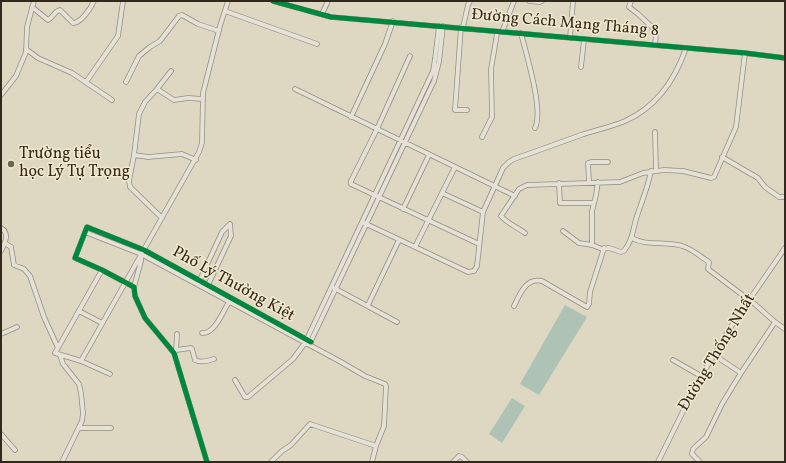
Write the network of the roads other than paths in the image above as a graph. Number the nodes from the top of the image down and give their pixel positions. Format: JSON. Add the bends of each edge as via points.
{"nodes":[{"id":1,"x":34,"y":1,"type":"edge"},
{"id":2,"x":94,"y":1,"type":"edge"},
{"id":3,"x":123,"y":1,"type":"edge"},
{"id":4,"x":228,"y":1,"type":"edge"},
{"id":5,"x":273,"y":1,"type":"edge"},
{"id":6,"x":328,"y":1,"type":"edge"},
{"id":7,"x":470,"y":1,"type":"edge"},
{"id":8,"x":514,"y":1,"type":"edge"},
{"id":9,"x":529,"y":1,"type":"edge"},
{"id":10,"x":542,"y":1,"type":"edge"},
{"id":11,"x":572,"y":1,"type":"edge"},
{"id":12,"x":631,"y":1,"type":"edge"},
{"id":13,"x":289,"y":3,"type":"edge"},
{"id":14,"x":32,"y":7,"type":"junction"},
{"id":15,"x":225,"y":11,"type":"junction"},
{"id":16,"x":322,"y":14,"type":"junction"},
{"id":17,"x":393,"y":21,"type":"junction"},
{"id":18,"x":441,"y":26,"type":"junction"},
{"id":19,"x":462,"y":27,"type":"junction"},
{"id":20,"x":219,"y":31,"type":"junction"},
{"id":21,"x":496,"y":32,"type":"junction"},
{"id":22,"x":502,"y":32,"type":"junction"},
{"id":23,"x":521,"y":33,"type":"junction"},
{"id":24,"x":570,"y":38,"type":"junction"},
{"id":25,"x":584,"y":40,"type":"junction"},
{"id":26,"x":317,"y":44,"type":"dead end"},
{"id":27,"x":655,"y":45,"type":"junction"},
{"id":28,"x":686,"y":48,"type":"junction"},
{"id":29,"x":26,"y":50,"type":"junction"},
{"id":30,"x":745,"y":53,"type":"junction"},
{"id":31,"x":410,"y":56,"type":"dead end"},
{"id":32,"x":785,"y":58,"type":"edge"},
{"id":33,"x":581,"y":67,"type":"dead end"},
{"id":34,"x":171,"y":71,"type":"dead end"},
{"id":35,"x":86,"y":82,"type":"junction"},
{"id":36,"x":126,"y":82,"type":"dead end"},
{"id":37,"x":295,"y":89,"type":"dead end"},
{"id":38,"x":157,"y":90,"type":"junction"},
{"id":39,"x":1,"y":95,"type":"edge"},
{"id":40,"x":203,"y":99,"type":"junction"},
{"id":41,"x":112,"y":100,"type":"dead end"},
{"id":42,"x":467,"y":110,"type":"dead end"},
{"id":43,"x":351,"y":117,"type":"junction"},
{"id":44,"x":535,"y":128,"type":"dead end"},
{"id":45,"x":377,"y":129,"type":"junction"},
{"id":46,"x":655,"y":132,"type":"dead end"},
{"id":47,"x":482,"y":137,"type":"dead end"},
{"id":48,"x":403,"y":142,"type":"junction"},
{"id":49,"x":134,"y":155,"type":"junction"},
{"id":50,"x":429,"y":155,"type":"junction"},
{"id":51,"x":722,"y":157,"type":"junction"},
{"id":52,"x":196,"y":160,"type":"junction"},
{"id":53,"x":608,"y":162,"type":"dead end"},
{"id":54,"x":455,"y":167,"type":"junction"},
{"id":55,"x":654,"y":171,"type":"junction"},
{"id":56,"x":589,"y":182,"type":"junction"},
{"id":57,"x":598,"y":182,"type":"junction"},
{"id":58,"x":559,"y":183,"type":"junction"},
{"id":59,"x":494,"y":186,"type":"junction"},
{"id":60,"x":442,"y":193,"type":"junction"},
{"id":61,"x":377,"y":196,"type":"junction"},
{"id":62,"x":515,"y":196,"type":"junction"},
{"id":63,"x":785,"y":197,"type":"edge"},
{"id":64,"x":594,"y":203,"type":"junction"},
{"id":65,"x":403,"y":209,"type":"junction"},
{"id":66,"x":483,"y":212,"type":"junction"},
{"id":67,"x":162,"y":218,"type":"junction"},
{"id":68,"x":428,"y":220,"type":"junction"},
{"id":69,"x":364,"y":223,"type":"junction"},
{"id":70,"x":1,"y":228,"type":"edge"},
{"id":71,"x":563,"y":231,"type":"dead end"},
{"id":72,"x":525,"y":234,"type":"dead end"},
{"id":73,"x":632,"y":238,"type":"junction"},
{"id":74,"x":399,"y":240,"type":"junction"},
{"id":75,"x":5,"y":243,"type":"junction"},
{"id":76,"x":479,"y":244,"type":"junction"},
{"id":77,"x":592,"y":245,"type":"junction"},
{"id":78,"x":415,"y":247,"type":"junction"},
{"id":79,"x":604,"y":248,"type":"junction"},
{"id":80,"x":785,"y":248,"type":"edge"},
{"id":81,"x":1,"y":251,"type":"edge"},
{"id":82,"x":142,"y":252,"type":"junction"},
{"id":83,"x":102,"y":270,"type":"junction"},
{"id":84,"x":125,"y":282,"type":"junction"},
{"id":85,"x":199,"y":283,"type":"junction"},
{"id":86,"x":134,"y":287,"type":"junction"},
{"id":87,"x":207,"y":287,"type":"junction"},
{"id":88,"x":334,"y":288,"type":"junction"},
{"id":89,"x":749,"y":300,"type":"junction"},
{"id":90,"x":228,"y":302,"type":"junction"},
{"id":91,"x":368,"y":305,"type":"junction"},
{"id":92,"x":514,"y":306,"type":"dead end"},
{"id":93,"x":79,"y":311,"type":"junction"},
{"id":94,"x":397,"y":322,"type":"dead end"},
{"id":95,"x":775,"y":322,"type":"junction"},
{"id":96,"x":102,"y":324,"type":"junction"},
{"id":97,"x":17,"y":327,"type":"dead end"},
{"id":98,"x":785,"y":329,"type":"edge"},
{"id":99,"x":202,"y":333,"type":"dead end"},
{"id":100,"x":1,"y":334,"type":"edge"},
{"id":101,"x":177,"y":334,"type":"dead end"},
{"id":102,"x":308,"y":342,"type":"junction"},
{"id":103,"x":58,"y":348,"type":"junction"},
{"id":104,"x":175,"y":352,"type":"junction"},
{"id":105,"x":60,"y":355,"type":"junction"},
{"id":106,"x":714,"y":355,"type":"junction"},
{"id":107,"x":214,"y":359,"type":"dead end"},
{"id":108,"x":674,"y":360,"type":"dead end"},
{"id":109,"x":81,"y":361,"type":"junction"},
{"id":110,"x":741,"y":373,"type":"junction"},
{"id":111,"x":110,"y":374,"type":"dead end"},
{"id":112,"x":701,"y":376,"type":"junction"},
{"id":113,"x":235,"y":380,"type":"dead end"},
{"id":114,"x":79,"y":428,"type":"junction"},
{"id":115,"x":111,"y":428,"type":"dead end"},
{"id":116,"x":1,"y":434,"type":"edge"},
{"id":117,"x":376,"y":446,"type":"junction"},
{"id":118,"x":15,"y":450,"type":"dead end"},
{"id":119,"x":62,"y":462,"type":"edge"},
{"id":120,"x":207,"y":462,"type":"edge"},
{"id":121,"x":271,"y":462,"type":"edge"},
{"id":122,"x":372,"y":462,"type":"edge"},
{"id":123,"x":453,"y":462,"type":"edge"},
{"id":124,"x":467,"y":462,"type":"edge"},
{"id":125,"x":658,"y":462,"type":"edge"},
{"id":126,"x":700,"y":462,"type":"edge"}],
"edges":[{"from":1,"to":14,"type":"street"},
{"from":2,"to":14,"type":"street","via":[[90,9],[75,23],[60,10],[48,20]]},
{"from":3,"to":35,"type":"street","via":[[118,36]]},
{"from":4,"to":15,"type":"street"},
{"from":5,"to":13,"type":"street","name":"Đường Cách Mạng Tháng 8"},
{"from":6,"to":16,"type":"street"},
{"from":7,"to":19,"type":"street"},
{"from":8,"to":22,"type":"street"},
{"from":9,"to":10,"type":"street"},
{"from":11,"to":24,"type":"street"},
{"from":12,"to":27,"type":"street","via":[[629,6],[655,32]]},
{"from":13,"to":16,"type":"street","name":"Đường Cách Mạng Tháng 8"},
{"from":14,"to":29,"type":"street","via":[[27,27]]},
{"from":15,"to":20,"type":"street"},
{"from":15,"to":26,"type":"street"},
{"from":16,"to":17,"type":"street","name":"Đường Cách Mạng Tháng 8"},
{"from":17,"to":18,"type":"street","name":"Đường Cách Mạng Tháng 8"},
{"from":17,"to":43,"type":"street"},
{"from":18,"to":19,"type":"street","name":"Đường Cách Mạng Tháng 8"},
{"from":18,"to":48,"type":"street","via":[[433,71]]},
{"from":19,"to":21,"type":"street","name":"Đường Cách Mạng Tháng 8"},
{"from":19,"to":42,"type":"street","via":[[455,110]]},
{"from":20,"to":36,"type":"street","via":[[179,16],[160,41],[139,56]]},
{"from":20,"to":40,"type":"street"},
{"from":21,"to":22,"type":"street","name":"Đường Cách Mạng Tháng 8"},
{"from":21,"to":47,"type":"street","via":[[491,69],[492,117]]},
{"from":22,"to":23,"type":"street","name":"Đường Cách Mạng Tháng 8"},
{"from":23,"to":24,"type":"street","name":"Đường Cách Mạng Tháng 8"},
{"from":23,"to":44,"type":"street","via":[[535,92],[538,121]]},
{"from":24,"to":25,"type":"street","name":"Đường Cách Mạng Tháng 8"},
{"from":25,"to":27,"type":"street","name":"Đường Cách Mạng Tháng 8"},
{"from":25,"to":33,"type":"street"},
{"from":27,"to":28,"type":"street","name":"Đường Cách Mạng Tháng 8"},
{"from":28,"to":30,"type":"street","name":"Đường Cách Mạng Tháng 8"},
{"from":28,"to":59,"type":"street","via":[[675,75],[662,93],[643,110],[617,124],[514,159],[503,168]]},
{"from":29,"to":35,"type":"street"},
{"from":29,"to":39,"type":"street","via":[[16,76]]},
{"from":30,"to":32,"type":"street","name":"Đường Cách Mạng Tháng 8"},
{"from":30,"to":51,"type":"street","via":[[736,127]]},
{"from":31,"to":45,"type":"street"},
{"from":34,"to":38,"type":"street"},
{"from":35,"to":41,"type":"street"},
{"from":37,"to":43,"type":"street"},
{"from":38,"to":40,"type":"street","via":[[174,100]]},
{"from":38,"to":49,"type":"street","via":[[145,102],[139,114]]},
{"from":40,"to":52,"type":"street","via":[[202,143]]},
{"from":43,"to":45,"type":"street"},
{"from":45,"to":48,"type":"street"},
{"from":45,"to":61,"type":"street","via":[[351,181],[352,185]]},
{"from":46,"to":55,"type":"street"},
{"from":48,"to":50,"type":"street"},
{"from":48,"to":61,"type":"street"},
{"from":49,"to":52,"type":"street","via":[[148,157],[182,154]]},
{"from":49,"to":67,"type":"street","via":[[130,187]]},
{"from":50,"to":54,"type":"street"},
{"from":50,"to":65,"type":"street"},
{"from":51,"to":55,"type":"street","via":[[712,178],[674,170]]},
{"from":51,"to":63,"type":"street","via":[[758,178],[762,186],[771,192],[779,197]]},
{"from":52,"to":67,"type":"street"},
{"from":53,"to":56,"type":"street","via":[[588,163]]},
{"from":54,"to":59,"type":"street"},
{"from":54,"to":60,"type":"street"},
{"from":55,"to":57,"type":"street","via":[[620,182]]},
{"from":55,"to":73,"type":"street","via":[[636,218]]},
{"from":56,"to":57,"type":"street"},
{"from":56,"to":58,"type":"street"},
{"from":57,"to":64,"type":"street"},
{"from":58,"to":62,"type":"street","via":[[526,185],[519,189]]},
{"from":58,"to":64,"type":"street","via":[[560,203]]},
{"from":59,"to":62,"type":"street"},
{"from":59,"to":66,"type":"street"},
{"from":60,"to":66,"type":"street"},
{"from":60,"to":68,"type":"street"},
{"from":61,"to":65,"type":"street"},
{"from":61,"to":69,"type":"street"},
{"from":62,"to":72,"type":"street","via":[[501,216]]},
{"from":64,"to":77,"type":"street"},
{"from":65,"to":68,"type":"street"},
{"from":66,"to":76,"type":"street"},
{"from":67,"to":82,"type":"street"},
{"from":68,"to":76,"type":"street"},
{"from":68,"to":78,"type":"street"},
{"from":69,"to":74,"type":"street"},
{"from":69,"to":88,"type":"street"},
{"from":70,"to":75,"type":"street","via":[[6,232]]},
{"from":71,"to":77,"type":"street","via":[[576,242]]},
{"from":73,"to":79,"type":"street","via":[[623,252]]},
{"from":73,"to":89,"type":"street","via":[[685,247],[709,262],[708,269]]},
{"from":74,"to":78,"type":"street"},
{"from":74,"to":91,"type":"street"},
{"from":75,"to":81,"type":"street"},
{"from":75,"to":103,"type":"street","via":[[11,247],[14,264],[30,276]]},
{"from":76,"to":78,"type":"street","via":[[477,266],[471,272]]},
{"from":77,"to":79,"type":"street"},
{"from":79,"to":92,"type":"street","via":[[587,307],[537,280],[526,285]]},
{"from":80,"to":89,"type":"street","name":"Đường Thống Nhất"},
{"from":82,"to":83,"type":"street","name":"Phố Lý Thường Kiệt","via":[[86,229],[74,258]]},
{"from":82,"to":84,"type":"street"},
{"from":82,"to":85,"type":"street","name":"Phố Lý Thường Kiệt"},
{"from":82,"to":86,"type":"street"},
{"from":83,"to":84,"type":"street"},
{"from":83,"to":93,"type":"street"},
{"from":84,"to":86,"type":"street"},
{"from":84,"to":96,"type":"street"},
{"from":85,"to":87,"type":"street","name":"Phố Lý Thường Kiệt"},
{"from":85,"to":87,"type":"street","via":[[222,232],[230,224],[231,236]]},
{"from":86,"to":104,"type":"street","via":[[135,296],[145,318]]},
{"from":87,"to":90,"type":"street","name":"Phố Lý Thường Kiệt"},
{"from":87,"to":102,"type":"street","name":"Phố Lý Thường Kiệt"},
{"from":88,"to":91,"type":"street"},
{"from":88,"to":102,"type":"street"},
{"from":89,"to":95,"type":"street"},
{"from":89,"to":106,"type":"street","name":"Đường Thống Nhất"},
{"from":90,"to":99,"type":"street","via":[[216,324]]},
{"from":90,"to":102,"type":"street","name":"Phố Lý Thường Kiệt"},
{"from":91,"to":94,"type":"street"},
{"from":93,"to":96,"type":"street"},
{"from":93,"to":103,"type":"street"},
{"from":95,"to":98,"type":"street"},
{"from":95,"to":110,"type":"street"},
{"from":96,"to":109,"type":"street"},
{"from":97,"to":100,"type":"street"},
{"from":101,"to":104,"type":"street"},
{"from":102,"to":113,"type":"street","via":[[293,359],[248,397],[245,397]]},
{"from":102,"to":117,"type":"street","name":"Phố Lý Thường Kiệt","via":[[365,376],[385,384],[385,422]]},
{"from":103,"to":105,"type":"street","via":[[55,353]]},
{"from":104,"to":107,"type":"street","via":[[191,348],[196,362]]},
{"from":104,"to":120,"type":"street"},
{"from":105,"to":109,"type":"street"},
{"from":105,"to":114,"type":"street","via":[[63,364],[77,380],[80,388],[83,414]]},
{"from":106,"to":110,"type":"street"},
{"from":106,"to":112,"type":"street","name":"Đường Thống Nhất"},
{"from":108,"to":112,"type":"street"},
{"from":109,"to":111,"type":"street"},
{"from":110,"to":126,"type":"street","via":[[706,437],[693,450],[692,454]]},
{"from":112,"to":125,"type":"street","name":"Đường Thống Nhất"},
{"from":114,"to":115,"type":"street"},
{"from":114,"to":119,"type":"street"},
{"from":116,"to":118,"type":"street"},
{"from":117,"to":121,"type":"street","via":[[310,424]]},
{"from":117,"to":122,"type":"street"},
{"from":123,"to":124,"type":"street","via":[[459,456]]}]}
